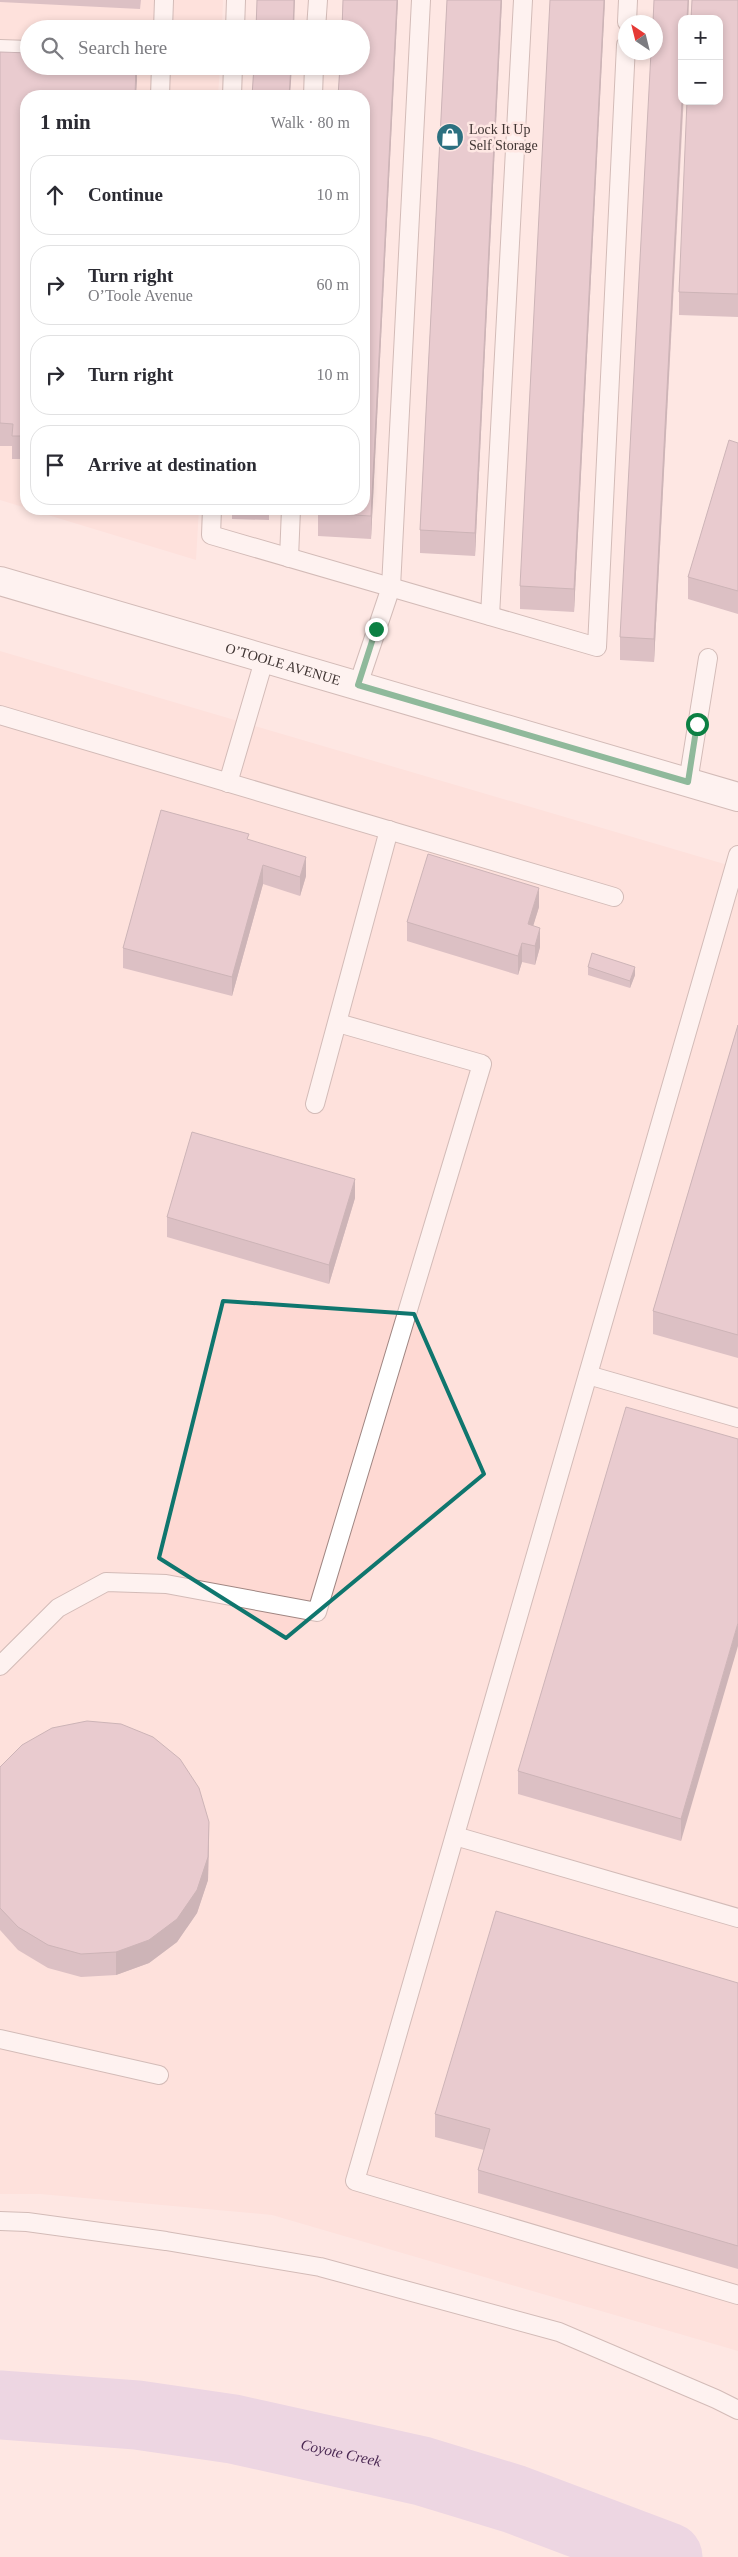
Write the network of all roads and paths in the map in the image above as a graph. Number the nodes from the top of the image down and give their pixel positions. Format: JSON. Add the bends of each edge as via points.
{"nodes":[{"id":1,"x":164,"y":0,"type":"edge"},
{"id":2,"x":236,"y":0,"type":"edge"},
{"id":3,"x":318,"y":0,"type":"edge"},
{"id":4,"x":421,"y":0,"type":"edge"},
{"id":5,"x":523,"y":0,"type":"edge"},
{"id":6,"x":628,"y":0,"type":"edge"},
{"id":7,"x":627,"y":15,"type":"edge"},
{"id":8,"x":163,"y":20,"type":"edge"},
{"id":9,"x":235,"y":20,"type":"edge"},
{"id":10,"x":317,"y":20,"type":"edge"},
{"id":11,"x":0,"y":49,"type":"edge"},
{"id":12,"x":20,"y":50,"type":"edge"},
{"id":13,"x":625,"y":60,"type":"edge"},
{"id":14,"x":161,"y":75,"type":"edge"},
{"id":15,"x":233,"y":75,"type":"edge"},
{"id":16,"x":314,"y":75,"type":"edge"},
{"id":17,"x":160,"y":90,"type":"edge"},
{"id":18,"x":232,"y":90,"type":"edge"},
{"id":19,"x":313,"y":90,"type":"edge"},
{"id":20,"x":212,"y":515,"type":"edge"},
{"id":21,"x":291,"y":515,"type":"edge"},
{"id":22,"x":288,"y":558,"type":"junction"},
{"id":23,"x":0,"y":581,"type":"edge"},
{"id":24,"x":391,"y":587,"type":"junction"},
{"id":25,"x":490,"y":616,"type":"junction"},
{"id":26,"x":265,"y":657,"type":"junction"},
{"id":27,"x":708,"y":658,"type":"dead end"},
{"id":28,"x":358,"y":685,"type":"junction"},
{"id":29,"x":0,"y":715,"type":"edge"},
{"id":30,"x":688,"y":782,"type":"junction"},
{"id":31,"x":228,"y":783,"type":"junction"},
{"id":32,"x":738,"y":797,"type":"edge"},
{"id":33,"x":389,"y":830,"type":"junction"},
{"id":34,"x":738,"y":855,"type":"edge"},
{"id":35,"x":614,"y":897,"type":"dead end"},
{"id":36,"x":338,"y":1023,"type":"junction"},
{"id":37,"x":315,"y":1104,"type":"dead end"},
{"id":38,"x":588,"y":1375,"type":"junction"},
{"id":39,"x":738,"y":1418,"type":"edge"},
{"id":40,"x":0,"y":1666,"type":"edge"},
{"id":41,"x":455,"y":1836,"type":"junction"},
{"id":42,"x":737,"y":1915,"type":"edge"},
{"id":43,"x":0,"y":2039,"type":"edge"},
{"id":44,"x":159,"y":2075,"type":"dead end"},
{"id":45,"x":0,"y":2221,"type":"edge"},
{"id":46,"x":738,"y":2295,"type":"edge"},
{"id":47,"x":738,"y":2410,"type":"edge"}],
"edges":[{"from":1,"to":8,"type":"lane"},
{"from":2,"to":9,"type":"lane"},
{"from":3,"to":10,"type":"lane"},
{"from":4,"to":24,"type":"lane"},
{"from":5,"to":25,"type":"lane"},
{"from":6,"to":7,"type":"lane"},
{"from":11,"to":12,"type":"lane"},
{"from":13,"to":25,"type":"lane","via":[[597,647]]},
{"from":14,"to":17,"type":"lane"},
{"from":15,"to":18,"type":"lane"},
{"from":16,"to":19,"type":"lane"},
{"from":20,"to":22,"type":"lane","via":[[211,535]]},
{"from":21,"to":22,"type":"lane"},
{"from":22,"to":24,"type":"lane"},
{"from":23,"to":26,"type":"street","name":"O’TOOLE AVENUE"},
{"from":24,"to":25,"type":"lane"},
{"from":24,"to":28,"type":"lane"},
{"from":26,"to":28,"type":"street","name":"O’TOOLE AVENUE"},
{"from":26,"to":31,"type":"lane"},
{"from":27,"to":30,"type":"lane"},
{"from":28,"to":30,"type":"street","name":"O’TOOLE AVENUE"},
{"from":29,"to":31,"type":"lane"},
{"from":30,"to":32,"type":"street","name":"O’TOOLE AVENUE"},
{"from":31,"to":33,"type":"lane"},
{"from":33,"to":35,"type":"lane"},
{"from":33,"to":36,"type":"lane"},
{"from":34,"to":38,"type":"lane"},
{"from":36,"to":37,"type":"lane"},
{"from":36,"to":40,"type":"lane","via":[[482,1064],[318,1612],[166,1584],[106,1582],[58,1608]]},
{"from":38,"to":39,"type":"lane"},
{"from":38,"to":41,"type":"lane"},
{"from":41,"to":42,"type":"lane"},
{"from":41,"to":46,"type":"lane","via":[[355,2181]]},
{"from":43,"to":44,"type":"lane"},
{"from":45,"to":47,"type":"lane","via":[[166,2241],[320,2266],[559,2332]]}]}
